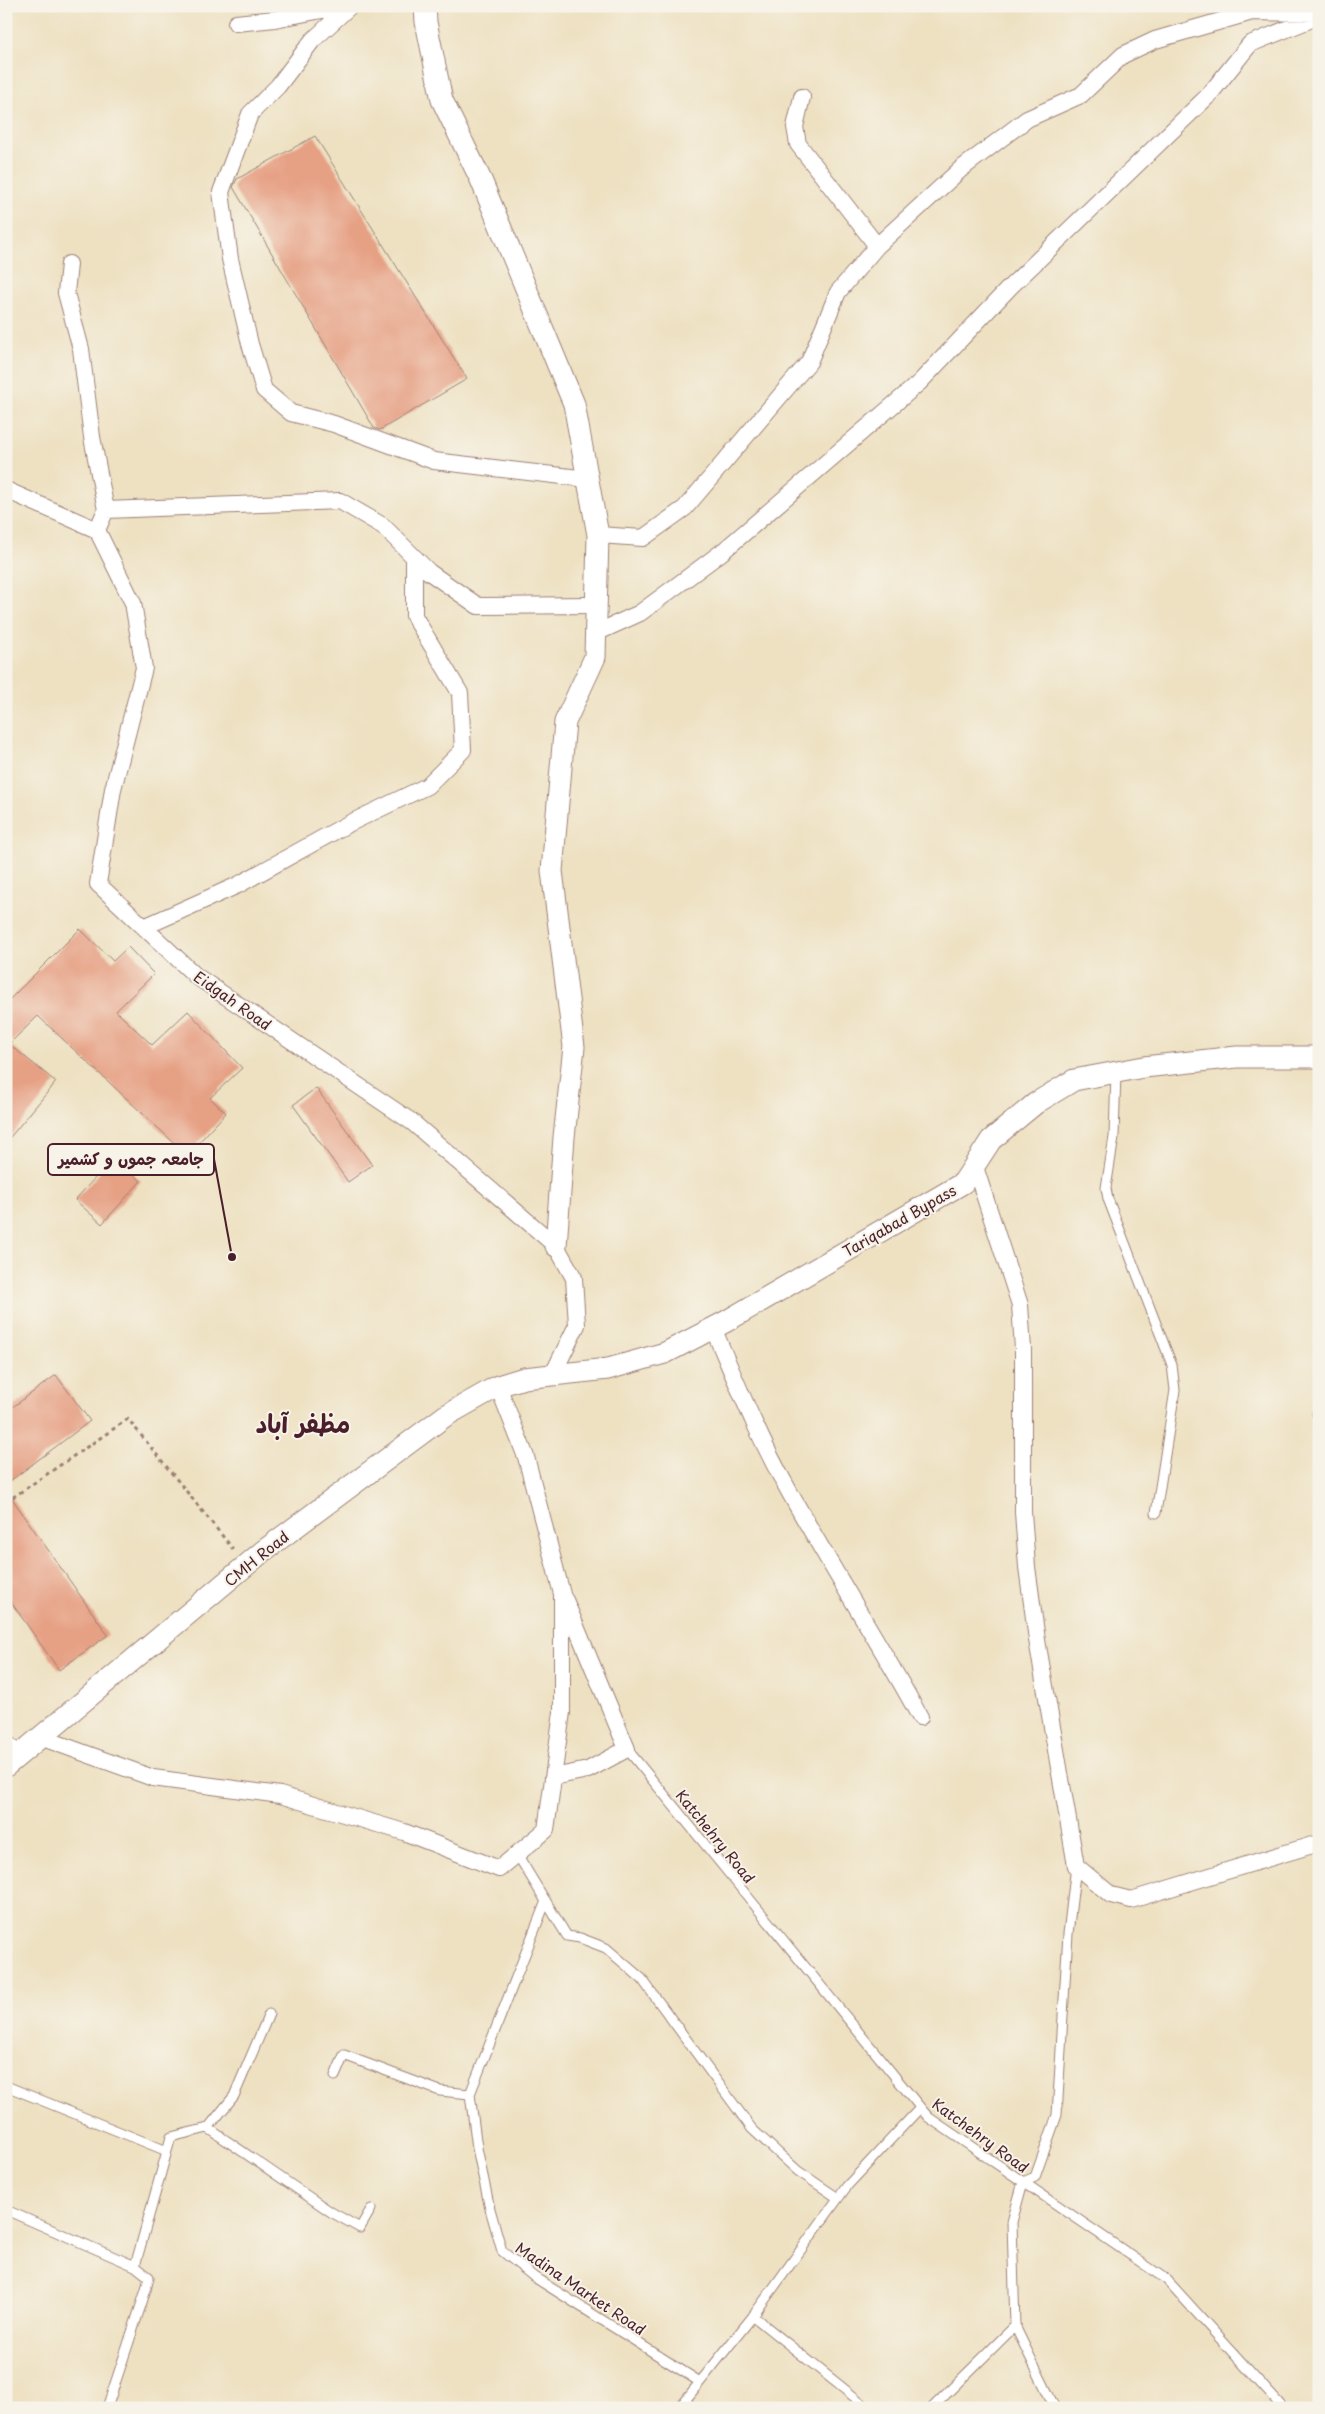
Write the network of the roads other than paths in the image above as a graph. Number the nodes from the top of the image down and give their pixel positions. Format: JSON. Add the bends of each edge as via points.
{"nodes":[{"id":1,"x":343,"y":6,"type":"edge"},
{"id":2,"x":350,"y":6,"type":"edge"},
{"id":3,"x":426,"y":6,"type":"edge"},
{"id":4,"x":1319,"y":14,"type":"edge"},
{"id":5,"x":236,"y":23,"type":"dead end"},
{"id":6,"x":802,"y":97,"type":"dead end"},
{"id":7,"x":877,"y":246,"type":"junction"},
{"id":8,"x":69,"y":264,"type":"dead end"},
{"id":9,"x":588,"y":479,"type":"junction"},
{"id":10,"x":6,"y":490,"type":"edge"},
{"id":11,"x":106,"y":510,"type":"junction"},
{"id":12,"x":97,"y":530,"type":"junction"},
{"id":13,"x":598,"y":535,"type":"junction"},
{"id":14,"x":414,"y":557,"type":"junction"},
{"id":15,"x":596,"y":605,"type":"junction"},
{"id":16,"x":596,"y":633,"type":"junction"},
{"id":17,"x":144,"y":927,"type":"junction"},
{"id":18,"x":1319,"y":1057,"type":"edge"},
{"id":19,"x":1116,"y":1072,"type":"junction"},
{"id":20,"x":975,"y":1167,"type":"junction"},
{"id":21,"x":556,"y":1246,"type":"junction"},
{"id":22,"x":713,"y":1328,"type":"junction"},
{"id":23,"x":552,"y":1376,"type":"junction"},
{"id":24,"x":524,"y":1378,"type":"joint"},
{"id":25,"x":498,"y":1386,"type":"junction"},
{"id":26,"x":1156,"y":1513,"type":"dead end"},
{"id":27,"x":562,"y":1594,"type":"junction"},
{"id":28,"x":920,"y":1717,"type":"dead end"},
{"id":29,"x":40,"y":1737,"type":"junction"},
{"id":30,"x":627,"y":1749,"type":"junction"},
{"id":31,"x":10,"y":1754,"type":"edge"},
{"id":32,"x":553,"y":1777,"type":"junction"},
{"id":33,"x":1319,"y":1843,"type":"edge"},
{"id":34,"x":517,"y":1854,"type":"junction"},
{"id":35,"x":1076,"y":1866,"type":"junction"},
{"id":36,"x":546,"y":1901,"type":"junction"},
{"id":37,"x":268,"y":2014,"type":"dead end"},
{"id":38,"x":335,"y":2076,"type":"dead end"},
{"id":39,"x":6,"y":2086,"type":"edge"},
{"id":40,"x":470,"y":2094,"type":"junction"},
{"id":41,"x":920,"y":2108,"type":"junction"},
{"id":42,"x":208,"y":2128,"type":"junction"},
{"id":43,"x":168,"y":2151,"type":"junction"},
{"id":44,"x":1023,"y":2182,"type":"junction"},
{"id":45,"x":838,"y":2198,"type":"junction"},
{"id":46,"x":371,"y":2208,"type":"dead end"},
{"id":47,"x":6,"y":2210,"type":"edge"},
{"id":48,"x":135,"y":2266,"type":"junction"},
{"id":49,"x":753,"y":2316,"type":"junction"},
{"id":50,"x":1015,"y":2326,"type":"junction"},
{"id":51,"x":700,"y":2382,"type":"junction"},
{"id":52,"x":107,"y":2408,"type":"edge"},
{"id":53,"x":679,"y":2408,"type":"edge"},
{"id":54,"x":868,"y":2408,"type":"edge"},
{"id":55,"x":932,"y":2408,"type":"edge"},
{"id":56,"x":1054,"y":2408,"type":"edge"},
{"id":57,"x":1283,"y":2408,"type":"edge"}],
"edges":[{"from":1,"to":5,"type":"street","via":[[274,20]]},
{"from":2,"to":9,"type":"street","via":[[312,41],[278,86],[250,114],[221,192],[230,259],[264,390],[291,413],[334,424],[434,462]]},
{"from":3,"to":9,"type":"street","via":[[426,22],[442,100],[481,180],[574,404]]},
{"from":4,"to":7,"type":"street","via":[[1252,12],[1155,40],[1123,55],[1081,95],[1027,119],[961,169]]},
{"from":4,"to":16,"type":"street","via":[[1250,44],[1209,95],[1010,287],[920,382],[722,552],[640,613]]},
{"from":6,"to":7,"type":"street","via":[[795,127],[798,144]]},
{"from":7,"to":13,"type":"street","via":[[838,292],[809,362],[686,508],[643,538]]},
{"from":8,"to":11,"type":"street","via":[[66,293],[81,349],[92,437]]},
{"from":9,"to":13,"type":"street"},
{"from":10,"to":12,"type":"street"},
{"from":11,"to":12,"type":"street"},
{"from":11,"to":14,"type":"street","via":[[340,501],[383,526]]},
{"from":12,"to":17,"type":"street","name":"Eidgah Road","via":[[133,603],[144,668],[114,789],[98,884]]},
{"from":13,"to":15,"type":"street"},
{"from":14,"to":15,"type":"street","via":[[429,572],[478,606]]},
{"from":14,"to":17,"type":"street","via":[[414,616],[460,693],[463,750],[427,786],[346,825],[238,885]]},
{"from":15,"to":16,"type":"street"},
{"from":16,"to":21,"type":"street","via":[[595,657],[565,722],[552,871],[574,1047]]},
{"from":17,"to":21,"type":"street","name":"Eidgah Road","via":[[196,976],[412,1122]]},
{"from":18,"to":19,"type":"street","name":"Tariqabad Bypass","via":[[1237,1057]]},
{"from":19,"to":20,"type":"street","name":"Tariqabad Bypass","via":[[1074,1080],[1036,1103],[991,1140]]},
{"from":19,"to":26,"type":"lane","via":[[1114,1137],[1106,1188],[1108,1199],[1172,1365],[1175,1390]]},
{"from":20,"to":22,"type":"street","name":"Tariqabad Bypass","via":[[963,1183]]},
{"from":20,"to":35,"type":"street","via":[[1020,1305],[1023,1512],[1027,1567]]},
{"from":21,"to":23,"type":"street","name":"Eidgah Road","via":[[574,1278],[577,1325]]},
{"from":22,"to":23,"type":"street","name":"Tariqabad Bypass","via":[[665,1353],[608,1369]]},
{"from":22,"to":28,"type":"street","via":[[784,1483]]},
{"from":23,"to":24,"type":"street","name":"Tariqabad Bypass"},
{"from":24,"to":25,"type":"street","name":"CMH Road"},
{"from":25,"to":27,"type":"street","via":[[526,1457]]},
{"from":25,"to":29,"type":"street","name":"CMH Road","via":[[445,1416],[246,1565]]},
{"from":27,"to":30,"type":"street"},
{"from":27,"to":32,"type":"street","via":[[562,1712]]},
{"from":29,"to":31,"type":"street","name":"CMH Road"},
{"from":29,"to":34,"type":"street","via":[[154,1778],[280,1795],[404,1832],[499,1869]]},
{"from":30,"to":32,"type":"street","via":[[588,1770]]},
{"from":30,"to":41,"type":"lane","name":"Katchehry Road"},
{"from":32,"to":34,"type":"street","via":[[546,1830]]},
{"from":33,"to":35,"type":"street","via":[[1131,1900],[1111,1895]]},
{"from":34,"to":36,"type":"lane"},
{"from":35,"to":44,"type":"lane","via":[[1068,1934],[1057,2115],[1035,2177]]},
{"from":36,"to":40,"type":"lane"},
{"from":36,"to":45,"type":"lane","via":[[568,1936],[606,1948],[642,1979],[752,2130],[798,2171]]},
{"from":37,"to":42,"type":"lane","via":[[234,2096]]},
{"from":38,"to":40,"type":"lane","via":[[344,2055],[440,2091]]},
{"from":39,"to":43,"type":"lane"},
{"from":40,"to":51,"type":"lane","name":"Madina Market Road","via":[[490,2209],[502,2251],[534,2277]]},
{"from":41,"to":44,"type":"lane","name":"Katchehry Road","via":[[928,2118]]},
{"from":41,"to":45,"type":"lane"},
{"from":42,"to":43,"type":"lane","via":[[171,2137]]},
{"from":42,"to":46,"type":"lane","via":[[331,2212],[360,2228]]},
{"from":43,"to":48,"type":"lane"},
{"from":44,"to":50,"type":"lane","via":[[1012,2222]]},
{"from":44,"to":57,"type":"lane","name":"Katchehry Road","via":[[1167,2280]]},
{"from":45,"to":49,"type":"lane"},
{"from":47,"to":48,"type":"lane"},
{"from":48,"to":52,"type":"lane","via":[[149,2277]]},
{"from":49,"to":51,"type":"lane"},
{"from":49,"to":54,"type":"lane"},
{"from":50,"to":55,"type":"lane"},
{"from":50,"to":56,"type":"lane"},
{"from":51,"to":53,"type":"lane"}]}
